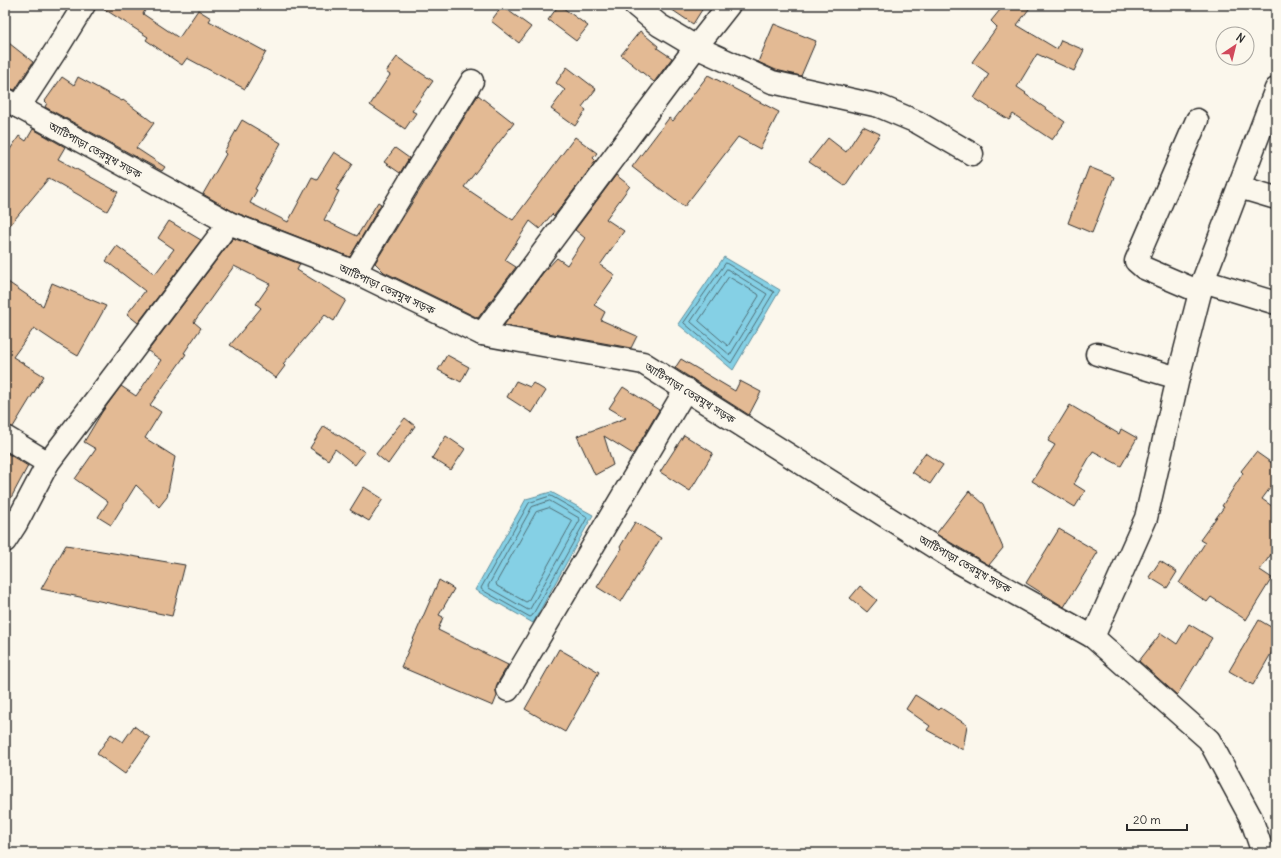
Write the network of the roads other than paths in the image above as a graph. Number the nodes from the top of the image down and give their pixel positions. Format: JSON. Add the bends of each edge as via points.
{"nodes":[{"id":1,"x":84,"y":5,"type":"edge"},
{"id":2,"x":635,"y":5,"type":"edge"},
{"id":3,"x":729,"y":5,"type":"edge"},
{"id":4,"x":696,"y":47,"type":"junction"},
{"id":5,"x":472,"y":81,"type":"dead end"},
{"id":6,"x":1276,"y":89,"type":"edge"},
{"id":7,"x":12,"y":103,"type":"edge"},
{"id":8,"x":1197,"y":120,"type":"dead end"},
{"id":9,"x":972,"y":154,"type":"dead end"},
{"id":10,"x":1239,"y":187,"type":"junction"},
{"id":11,"x":1276,"y":198,"type":"edge"},
{"id":12,"x":229,"y":223,"type":"junction"},
{"id":13,"x":355,"y":272,"type":"junction"},
{"id":14,"x":1201,"y":286,"type":"junction"},
{"id":15,"x":1276,"y":303,"type":"edge"},
{"id":16,"x":482,"y":334,"type":"junction"},
{"id":17,"x":1097,"y":354,"type":"dead end"},
{"id":18,"x":1178,"y":378,"type":"junction"},
{"id":19,"x":686,"y":389,"type":"junction"},
{"id":20,"x":5,"y":437,"type":"edge"},
{"id":21,"x":48,"y":463,"type":"junction"},
{"id":22,"x":5,"y":541,"type":"edge"},
{"id":23,"x":1093,"y":637,"type":"junction"},
{"id":24,"x":508,"y":690,"type":"dead end"},
{"id":25,"x":1263,"y":853,"type":"edge"}],
"edges":[{"from":1,"to":7,"type":"street","via":[[58,47]]},
{"from":2,"to":4,"type":"street","via":[[659,25]]},
{"from":3,"to":4,"type":"street"},
{"from":4,"to":9,"type":"street","via":[[772,82],[879,106],[917,122]]},
{"from":4,"to":16,"type":"street"},
{"from":5,"to":13,"type":"street"},
{"from":6,"to":10,"type":"street"},
{"from":7,"to":12,"type":"street","name":"আটিপাড়া তেরমুখ সড়ক"},
{"from":8,"to":14,"type":"street","via":[[1136,261],[1144,268]]},
{"from":10,"to":11,"type":"street"},
{"from":10,"to":14,"type":"street"},
{"from":12,"to":13,"type":"street","name":"আটিপাড়া তেরমুখ সড়ক"},
{"from":12,"to":21,"type":"street"},
{"from":13,"to":16,"type":"street","name":"আটিপাড়া তেরমুখ সড়ক"},
{"from":14,"to":15,"type":"street"},
{"from":14,"to":18,"type":"street"},
{"from":16,"to":19,"type":"street","name":"আটিপাড়া তেরমুখ সড়ক","via":[[643,363]]},
{"from":17,"to":18,"type":"street"},
{"from":18,"to":23,"type":"street","via":[[1146,518]]},
{"from":19,"to":23,"type":"street","name":"আটিপাড়া তেরমুখ সড়ক","via":[[955,560]]},
{"from":19,"to":24,"type":"street"},
{"from":20,"to":21,"type":"street"},
{"from":21,"to":22,"type":"street"},
{"from":23,"to":25,"type":"street","name":"আটিপাড়া তেরমুখ সড়ক","via":[[1209,740],[1251,818]]}]}
